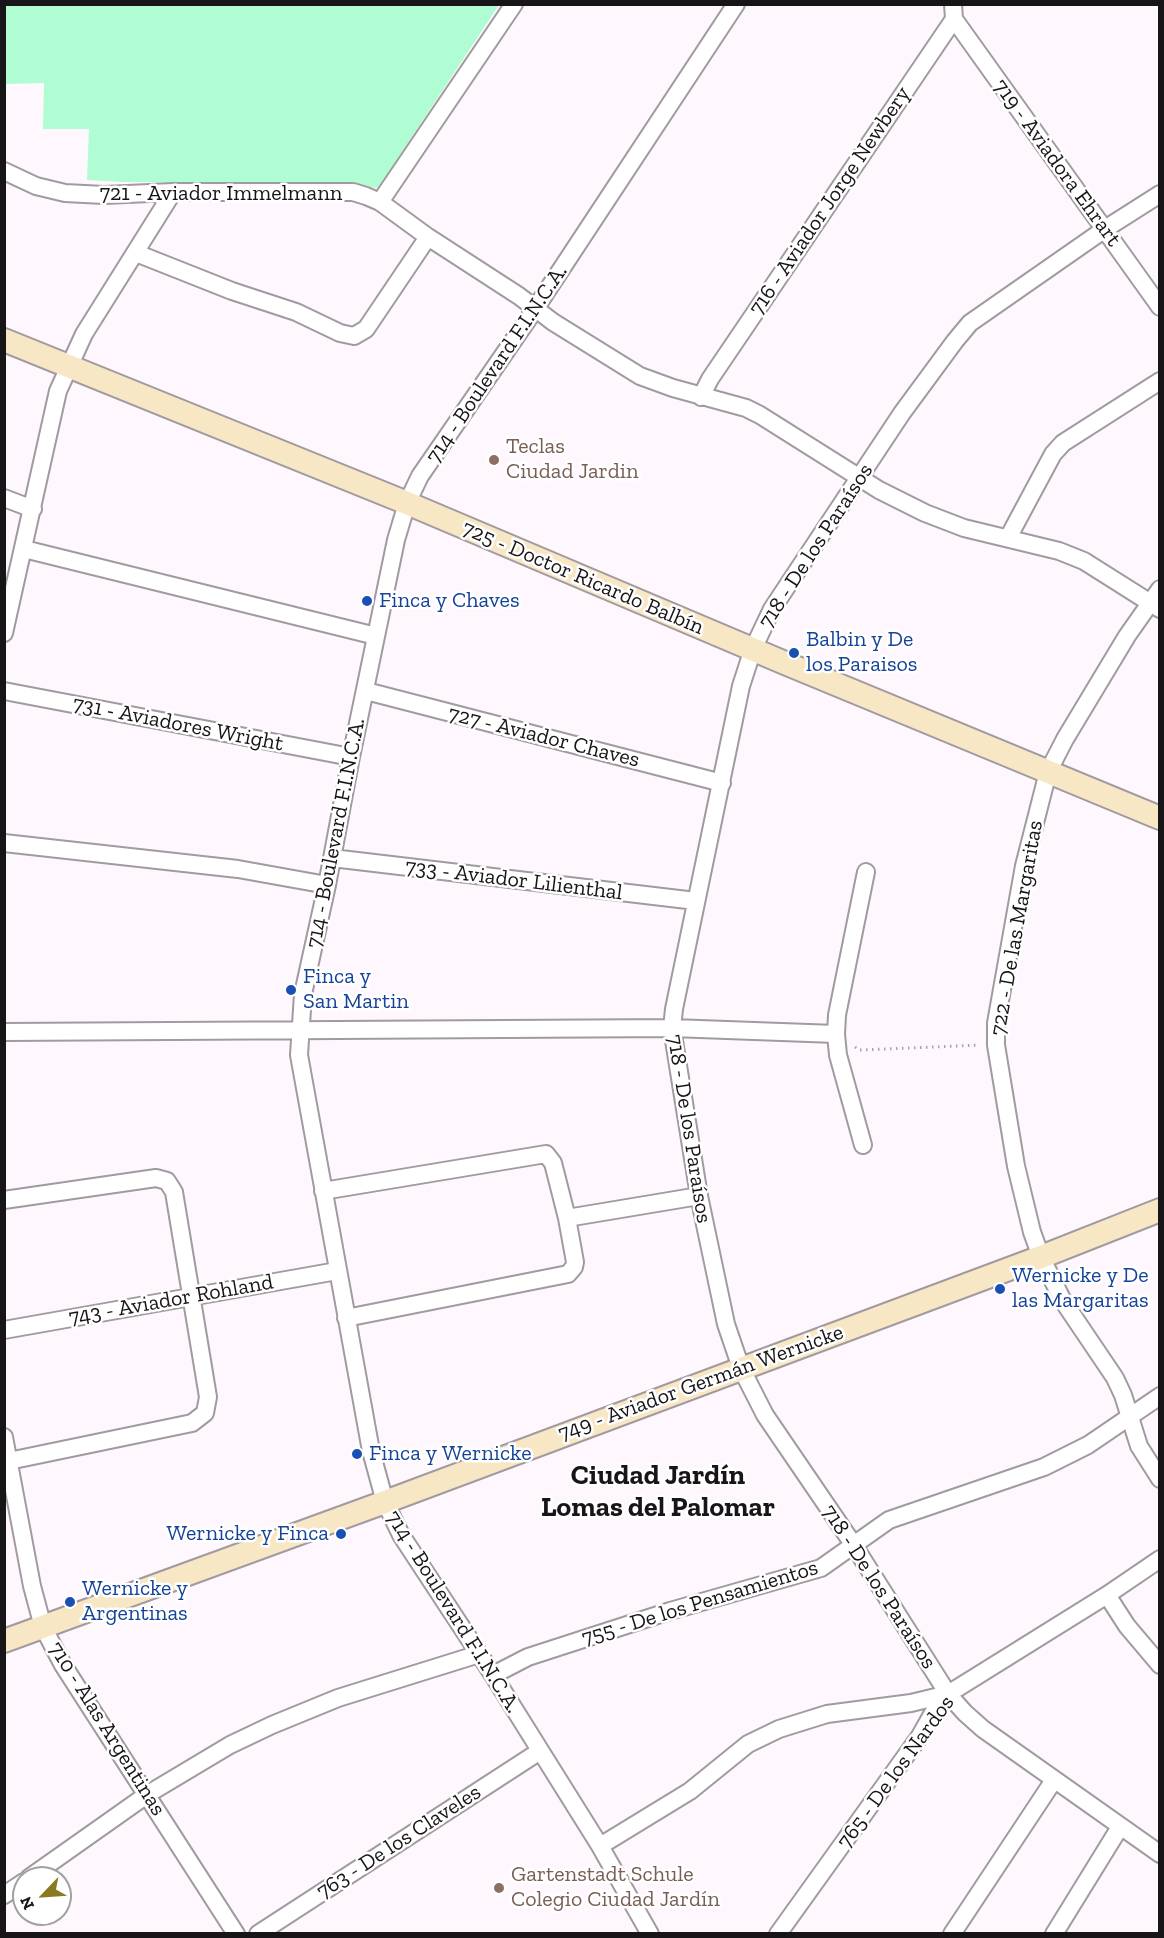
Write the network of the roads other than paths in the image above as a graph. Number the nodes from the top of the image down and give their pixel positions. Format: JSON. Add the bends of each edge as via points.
{"nodes":[{"id":1,"x":514,"y":4,"type":"edge"},
{"id":2,"x":736,"y":4,"type":"edge"},
{"id":3,"x":953,"y":12,"type":"edge"},
{"id":4,"x":4,"y":171,"type":"edge"},
{"id":5,"x":173,"y":192,"type":"junction"},
{"id":6,"x":1160,"y":194,"type":"edge"},
{"id":7,"x":380,"y":201,"type":"junction"},
{"id":8,"x":1105,"y":229,"type":"junction"},
{"id":9,"x":428,"y":237,"type":"junction"},
{"id":10,"x":136,"y":253,"type":"junction"},
{"id":11,"x":1160,"y":307,"type":"edge"},
{"id":12,"x":535,"y":309,"type":"junction"},
{"id":13,"x":4,"y":340,"type":"edge"},
{"id":14,"x":68,"y":366,"type":"junction"},
{"id":15,"x":1160,"y":381,"type":"edge"},
{"id":16,"x":701,"y":397,"type":"junction"},
{"id":17,"x":860,"y":477,"type":"junction"},
{"id":18,"x":4,"y":498,"type":"edge"},
{"id":19,"x":407,"y":503,"type":"junction"},
{"id":20,"x":33,"y":508,"type":"junction"},
{"id":21,"x":1008,"y":538,"type":"junction"},
{"id":22,"x":24,"y":549,"type":"junction"},
{"id":23,"x":1156,"y":600,"type":"edge"},
{"id":24,"x":4,"y":633,"type":"edge"},
{"id":25,"x":376,"y":636,"type":"junction"},
{"id":26,"x":753,"y":649,"type":"junction"},
{"id":27,"x":4,"y":691,"type":"edge"},
{"id":28,"x":366,"y":691,"type":"junction"},
{"id":29,"x":351,"y":757,"type":"junction"},
{"id":30,"x":1048,"y":772,"type":"junction"},
{"id":31,"x":722,"y":783,"type":"junction"},
{"id":32,"x":1160,"y":818,"type":"edge"},
{"id":33,"x":4,"y":843,"type":"edge"},
{"id":34,"x":332,"y":858,"type":"junction"},
{"id":35,"x":866,"y":872,"type":"dead end"},
{"id":36,"x":327,"y":885,"type":"junction"},
{"id":37,"x":696,"y":901,"type":"junction"},
{"id":38,"x":672,"y":1028,"type":"junction"},
{"id":39,"x":300,"y":1031,"type":"junction"},
{"id":40,"x":4,"y":1032,"type":"edge"},
{"id":41,"x":836,"y":1034,"type":"junction"},
{"id":42,"x":863,"y":1145,"type":"dead end"},
{"id":43,"x":323,"y":1191,"type":"junction"},
{"id":44,"x":699,"y":1196,"type":"junction"},
{"id":45,"x":4,"y":1200,"type":"edge"},
{"id":46,"x":1160,"y":1210,"type":"edge"},
{"id":47,"x":567,"y":1218,"type":"junction"},
{"id":48,"x":1041,"y":1257,"type":"junction"},
{"id":49,"x":337,"y":1271,"type":"junction"},
{"id":50,"x":191,"y":1295,"type":"junction"},
{"id":51,"x":346,"y":1318,"type":"junction"},
{"id":52,"x":4,"y":1330,"type":"edge"},
{"id":53,"x":741,"y":1368,"type":"junction"},
{"id":54,"x":1160,"y":1396,"type":"edge"},
{"id":55,"x":1130,"y":1417,"type":"junction"},
{"id":56,"x":4,"y":1437,"type":"edge"},
{"id":57,"x":7,"y":1461,"type":"edge"},
{"id":58,"x":1160,"y":1479,"type":"edge"},
{"id":59,"x":385,"y":1502,"type":"junction"},
{"id":60,"x":853,"y":1544,"type":"junction"},
{"id":61,"x":1160,"y":1559,"type":"edge"},
{"id":62,"x":1107,"y":1595,"type":"junction"},
{"id":63,"x":44,"y":1627,"type":"junction"},
{"id":64,"x":4,"y":1641,"type":"edge"},
{"id":65,"x":479,"y":1654,"type":"junction"},
{"id":66,"x":1160,"y":1665,"type":"edge"},
{"id":67,"x":493,"y":1675,"type":"junction"},
{"id":68,"x":948,"y":1694,"type":"junction"},
{"id":69,"x":540,"y":1751,"type":"junction"},
{"id":70,"x":1054,"y":1780,"type":"junction"},
{"id":71,"x":148,"y":1794,"type":"junction"},
{"id":72,"x":1120,"y":1827,"type":"junction"},
{"id":73,"x":600,"y":1846,"type":"junction"},
{"id":74,"x":1160,"y":1854,"type":"edge"},
{"id":75,"x":46,"y":1866,"type":"edge"},
{"id":76,"x":236,"y":1934,"type":"edge"},
{"id":77,"x":258,"y":1934,"type":"edge"},
{"id":78,"x":650,"y":1934,"type":"edge"},
{"id":79,"x":778,"y":1934,"type":"edge"},
{"id":80,"x":952,"y":1934,"type":"edge"},
{"id":81,"x":1054,"y":1934,"type":"edge"}],
"edges":[{"from":1,"to":7,"type":"street"},
{"from":2,"to":12,"type":"street","name":"714 - Boulevard F.I.N.C.A."},
{"from":3,"to":8,"type":"street","name":"719 - Aviadora Ehrart"},
{"from":3,"to":16,"type":"street","name":"716 - Aviador Jorge Newbery"},
{"from":4,"to":5,"type":"street","name":"721 - Aviador Immelmann","via":[[36,186],[65,193]]},
{"from":5,"to":7,"type":"street","name":"721 - Aviador Immelmann","via":[[353,192]]},
{"from":5,"to":10,"type":"street"},
{"from":6,"to":8,"type":"street","name":"718 - De los Paraísos"},
{"from":7,"to":9,"type":"street","name":"721 - Aviador Immelmann"},
{"from":8,"to":11,"type":"street","name":"719 - Aviadora Ehrart"},
{"from":8,"to":17,"type":"street","name":"718 - De los Paraísos","via":[[970,323],[902,413]]},
{"from":9,"to":10,"type":"street","via":[[366,328],[354,336]]},
{"from":9,"to":12,"type":"street","name":"721 - Aviador Immelmann"},
{"from":10,"to":14,"type":"street"},
{"from":12,"to":16,"type":"street","name":"721 - Aviador Immelmann","via":[[640,376]]},
{"from":12,"to":19,"type":"street","name":"714 - Boulevard F.I.N.C.A.","via":[[420,476]]},
{"from":13,"to":14,"type":"street","name":"725 - Doctor Ricardo Balbín"},
{"from":14,"to":19,"type":"street","name":"725 - Doctor Ricardo Balbín"},
{"from":14,"to":20,"type":"street","via":[[58,391]]},
{"from":15,"to":21,"type":"street","via":[[1063,443],[1053,454]]},
{"from":16,"to":17,"type":"street","name":"721 - Aviador Immelmann","via":[[760,415]]},
{"from":17,"to":21,"type":"street","name":"721 - Aviador Immelmann","via":[[925,513],[963,528]]},
{"from":17,"to":26,"type":"street","name":"718 - De los Paraísos","via":[[772,609]]},
{"from":18,"to":20,"type":"street"},
{"from":19,"to":25,"type":"street","name":"714 - Boulevard F.I.N.C.A."},
{"from":19,"to":26,"type":"street","name":"725 - Doctor Ricardo Balbín"},
{"from":20,"to":22,"type":"street"},
{"from":21,"to":23,"type":"street","name":"721 - Aviador Immelmann","via":[[1083,561]]},
{"from":22,"to":24,"type":"street"},
{"from":22,"to":25,"type":"street"},
{"from":23,"to":30,"type":"street","name":"722 - De las Margaritas","via":[[1127,636]]},
{"from":25,"to":28,"type":"street","name":"714 - Boulevard F.I.N.C.A."},
{"from":26,"to":30,"type":"street","name":"725 - Doctor Ricardo Balbín"},
{"from":26,"to":31,"type":"street","name":"718 - De los Paraísos","via":[[741,686]]},
{"from":27,"to":29,"type":"street","name":"731 - Aviadores Wright"},
{"from":28,"to":29,"type":"street","name":"714 - Boulevard F.I.N.C.A."},
{"from":28,"to":31,"type":"street","name":"727 - Aviador Chaves"},
{"from":29,"to":34,"type":"street","name":"714 - Boulevard F.I.N.C.A."},
{"from":30,"to":32,"type":"street","name":"725 - Doctor Ricardo Balbín"},
{"from":30,"to":48,"type":"street","name":"722 - De las Margaritas","via":[[1022,876],[996,1023],[996,1045],[1016,1166]]},
{"from":31,"to":37,"type":"street","name":"718 - De los Paraísos"},
{"from":33,"to":36,"type":"street","via":[[238,869]]},
{"from":34,"to":36,"type":"street","name":"714 - Boulevard F.I.N.C.A."},
{"from":34,"to":37,"type":"street","name":"733 - Aviador Lilienthal"},
{"from":35,"to":41,"type":"street"},
{"from":36,"to":39,"type":"street","name":"714 - Boulevard F.I.N.C.A.","via":[[303,994]]},
{"from":37,"to":38,"type":"street","name":"718 - De los Paraísos"},
{"from":38,"to":39,"type":"street"},
{"from":38,"to":41,"type":"street"},
{"from":38,"to":44,"type":"street","name":"718 - De los Paraísos"},
{"from":39,"to":40,"type":"street"},
{"from":39,"to":43,"type":"street","name":"714 - Boulevard F.I.N.C.A.","via":[[299,1055]]},
{"from":41,"to":42,"type":"street","via":[[838,1055]]},
{"from":43,"to":47,"type":"street","via":[[543,1154],[553,1163]]},
{"from":43,"to":49,"type":"street","name":"714 - Boulevard F.I.N.C.A."},
{"from":44,"to":47,"type":"street"},
{"from":44,"to":53,"type":"street","name":"718 - De los Paraísos","via":[[726,1324]]},
{"from":45,"to":50,"type":"street","via":[[156,1178],[167,1181],[174,1192]]},
{"from":46,"to":48,"type":"street","name":"749 - Aviador Germán Wernicke"},
{"from":47,"to":51,"type":"street","via":[[574,1262],[571,1271],[564,1275]]},
{"from":48,"to":53,"type":"street","name":"749 - Aviador Germán Wernicke"},
{"from":48,"to":55,"type":"street","name":"722 - De las Margaritas","via":[[1063,1300],[1114,1378]]},
{"from":49,"to":50,"type":"street","name":"743 - Aviador Rohland"},
{"from":49,"to":51,"type":"street","name":"714 - Boulevard F.I.N.C.A."},
{"from":50,"to":52,"type":"street","name":"743 - Aviador Rohland"},
{"from":50,"to":57,"type":"street","via":[[208,1397],[204,1413],[192,1423]]},
{"from":51,"to":59,"type":"street","name":"714 - Boulevard F.I.N.C.A.","via":[[371,1451]]},
{"from":53,"to":59,"type":"street","name":"749 - Aviador Germán Wernicke"},
{"from":53,"to":60,"type":"street","name":"718 - De los Paraísos","via":[[765,1415]]},
{"from":54,"to":55,"type":"street","name":"755 - De los Pensamientos"},
{"from":55,"to":58,"type":"street","name":"722 - De las Margaritas","via":[[1139,1446]]},
{"from":55,"to":60,"type":"street","name":"755 - De los Pensamientos","via":[[1088,1445],[1044,1467],[902,1514]]},
{"from":56,"to":57,"type":"street","name":"710 - Alas Argentinas"},
{"from":57,"to":63,"type":"street","name":"710 - Alas Argentinas"},
{"from":59,"to":63,"type":"street","name":"749 - Aviador Germán Wernicke"},
{"from":59,"to":65,"type":"street","name":"714 - Boulevard F.I.N.C.A.","via":[[401,1535]]},
{"from":60,"to":67,"type":"street","name":"755 - De los Pensamientos","via":[[827,1564],[807,1573],[670,1611],[528,1658]]},
{"from":60,"to":68,"type":"street","name":"718 - De los Paraísos"},
{"from":61,"to":62,"type":"street","name":"765 - De los Nardos"},
{"from":62,"to":66,"type":"street"},
{"from":62,"to":68,"type":"street","name":"765 - De los Nardos"},
{"from":63,"to":64,"type":"street","name":"749 - Aviador Germán Wernicke"},
{"from":63,"to":71,"type":"street","name":"710 - Alas Argentinas","via":[[63,1665]]},
{"from":65,"to":67,"type":"street","name":"714 - Boulevard F.I.N.C.A."},
{"from":65,"to":71,"type":"street","via":[[292,1716],[230,1745]]},
{"from":67,"to":69,"type":"street","name":"714 - Boulevard F.I.N.C.A."},
{"from":68,"to":70,"type":"street","name":"718 - De los Paraísos","via":[[983,1729]]},
{"from":68,"to":73,"type":"street","via":[[827,1714],[779,1729],[748,1744],[690,1791]]},
{"from":68,"to":79,"type":"street","name":"765 - De los Nardos"},
{"from":69,"to":73,"type":"street","name":"714 - Boulevard F.I.N.C.A."},
{"from":69,"to":77,"type":"street","name":"763 - De los Claveles"},
{"from":70,"to":72,"type":"street","name":"718 - De los Paraísos"},
{"from":70,"to":80,"type":"street"},
{"from":71,"to":75,"type":"street"},
{"from":71,"to":76,"type":"street","name":"710 - Alas Argentinas"},
{"from":72,"to":74,"type":"street","name":"718 - De los Paraísos"},
{"from":72,"to":81,"type":"street"},
{"from":73,"to":78,"type":"street","name":"714 - Boulevard F.I.N.C.A."}]}
